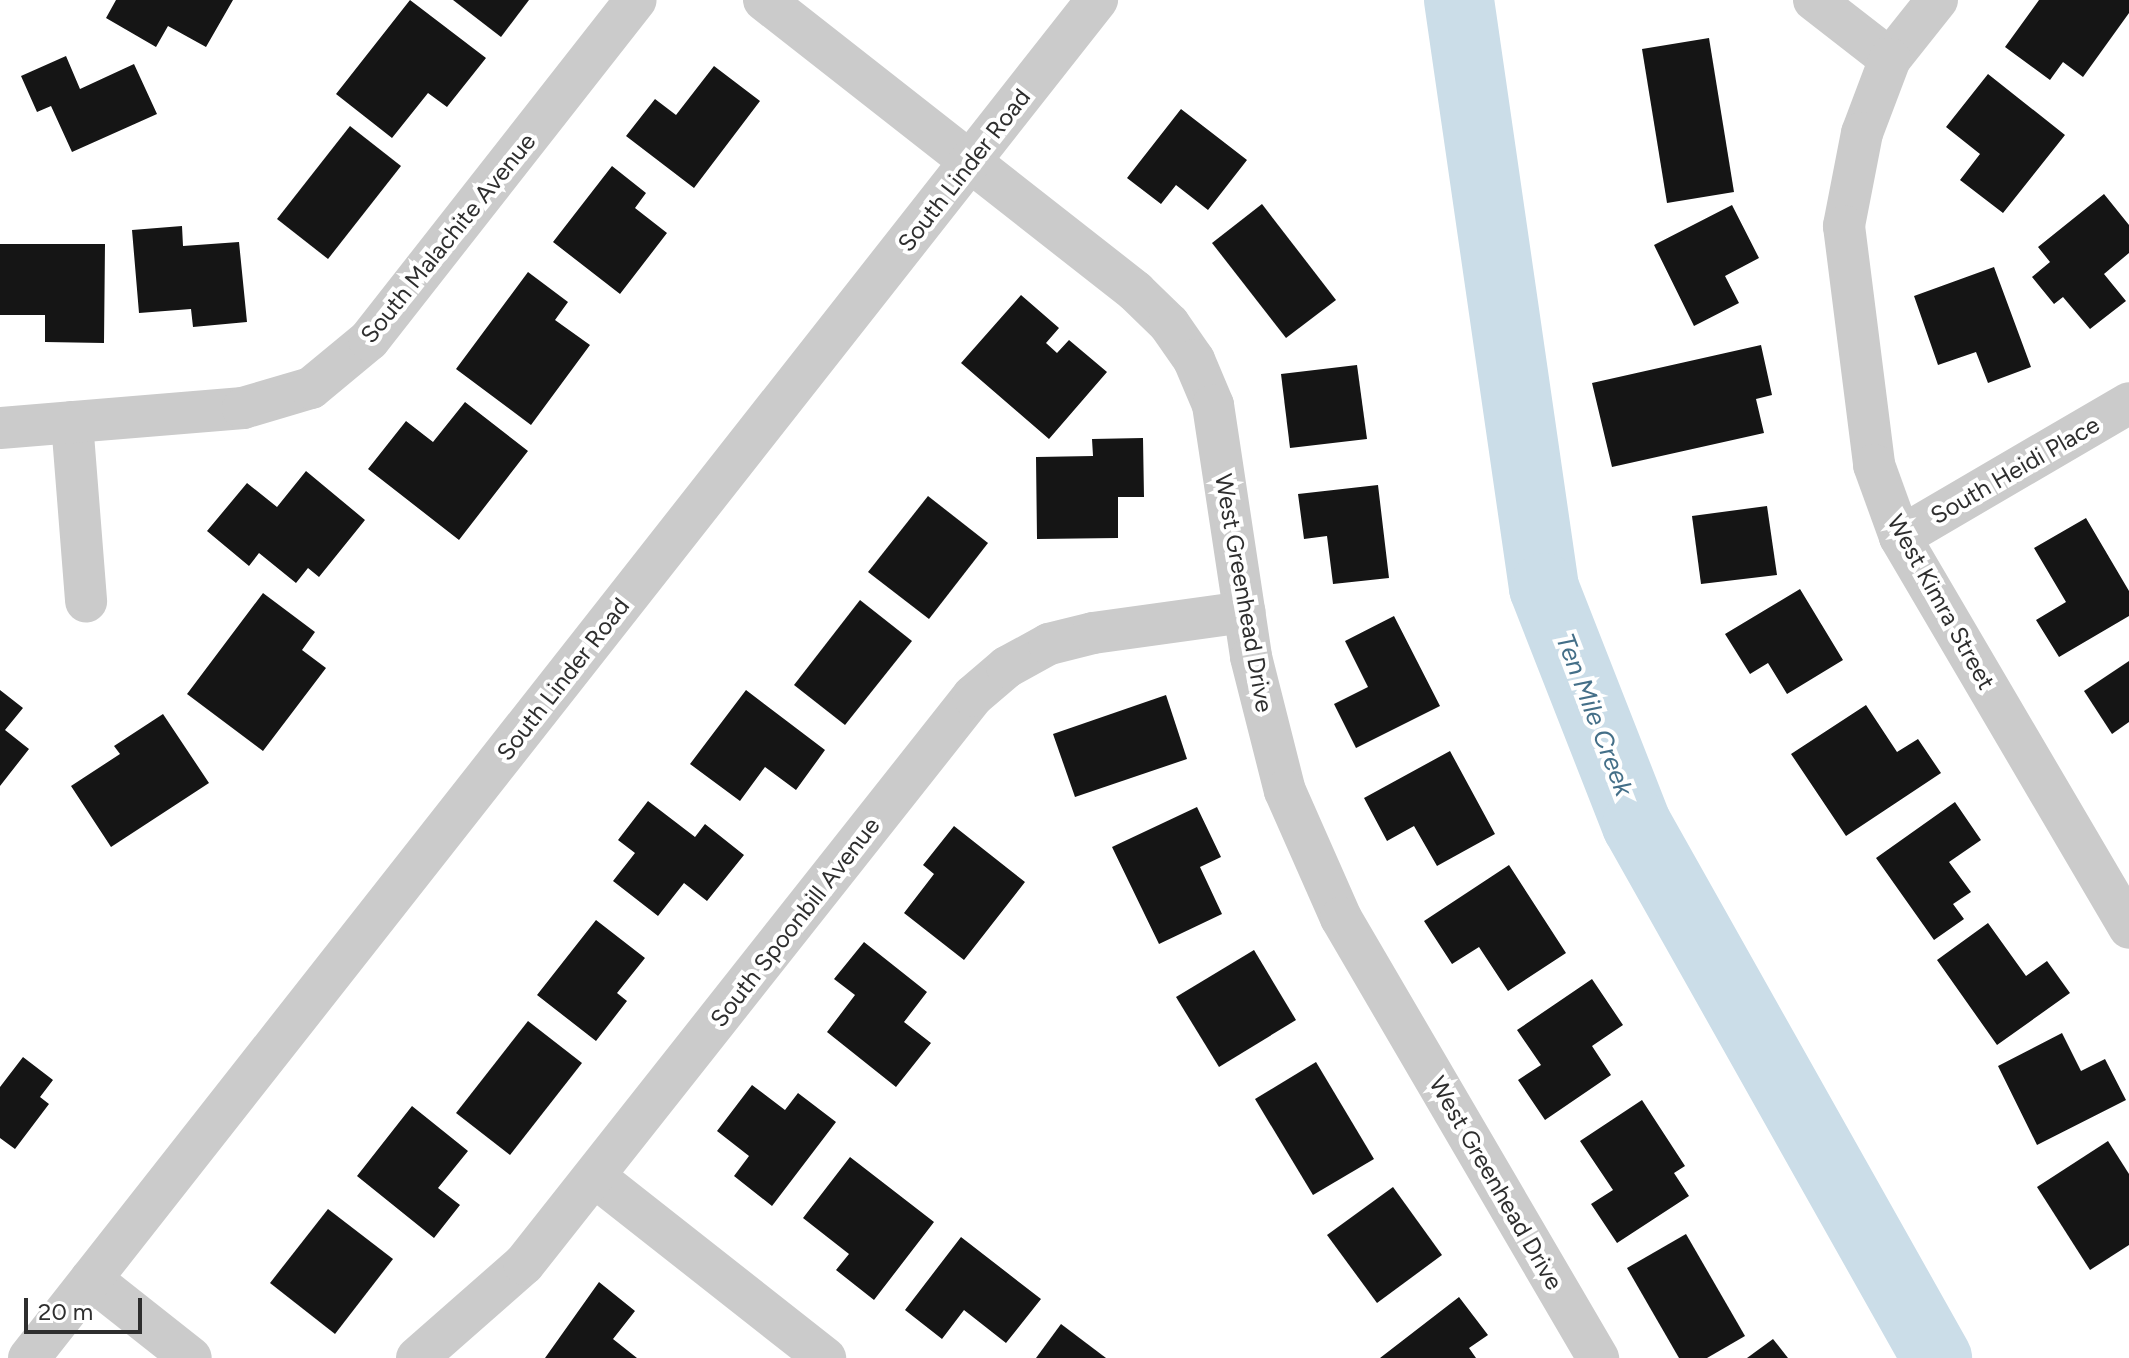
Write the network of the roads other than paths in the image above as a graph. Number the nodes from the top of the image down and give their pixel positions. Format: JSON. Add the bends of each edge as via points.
{"nodes":[{"id":1,"x":636,"y":0,"type":"edge"},
{"id":2,"x":764,"y":0,"type":"edge"},
{"id":3,"x":1097,"y":0,"type":"edge"},
{"id":4,"x":1814,"y":0,"type":"edge"},
{"id":5,"x":1937,"y":0,"type":"edge"},
{"id":6,"x":1890,"y":59,"type":"junction"},
{"id":7,"x":970,"y":161,"type":"junction"},
{"id":8,"x":2129,"y":403,"type":"edge"},
{"id":9,"x":72,"y":422,"type":"junction"},
{"id":10,"x":0,"y":428,"type":"edge"},
{"id":11,"x":1900,"y":537,"type":"junction"},
{"id":12,"x":86,"y":601,"type":"dead end"},
{"id":13,"x":1245,"y":612,"type":"junction"},
{"id":14,"x":2129,"y":928,"type":"edge"},
{"id":15,"x":595,"y":1177,"type":"junction"},
{"id":16,"x":91,"y":1279,"type":"junction"},
{"id":17,"x":29,"y":1358,"type":"edge"},
{"id":18,"x":191,"y":1358,"type":"edge"},
{"id":19,"x":417,"y":1358,"type":"edge"},
{"id":20,"x":825,"y":1358,"type":"edge"},
{"id":21,"x":1598,"y":1358,"type":"edge"}],
"edges":[{"from":1,"to":9,"type":"street","name":"South Malachite Avenue","via":[[369,340],[311,388],[243,408]]},
{"from":2,"to":7,"type":"street","name":"West Greenhead Drive"},
{"from":3,"to":7,"type":"street","name":"South Linder Road"},
{"from":4,"to":6,"type":"street"},
{"from":5,"to":6,"type":"street","name":"West Kimra Street"},
{"from":6,"to":11,"type":"street","name":"West Kimra Street","via":[[1862,133],[1844,226],[1874,465]]},
{"from":7,"to":13,"type":"street","name":"West Greenhead Drive","via":[[1135,291],[1169,324],[1194,360],[1213,405]]},
{"from":7,"to":16,"type":"street","name":"South Linder Road"},
{"from":8,"to":11,"type":"street","name":"South Heidi Place"},
{"from":9,"to":10,"type":"street","name":"South Malachite Avenue"},
{"from":9,"to":12,"type":"street"},
{"from":11,"to":14,"type":"street","name":"West Kimra Street"},
{"from":13,"to":15,"type":"street","name":"South Spoonbill Avenue","via":[[1049,644],[1007,667],[973,696]]},
{"from":13,"to":21,"type":"street","name":"West Greenhead Drive","via":[[1260,701],[1285,791],[1341,918]]},
{"from":15,"to":19,"type":"street","name":"South Spoonbill Avenue","via":[[524,1264]]},
{"from":15,"to":20,"type":"street"},
{"from":16,"to":17,"type":"street","name":"South Linder Road"},
{"from":16,"to":18,"type":"street"}]}
